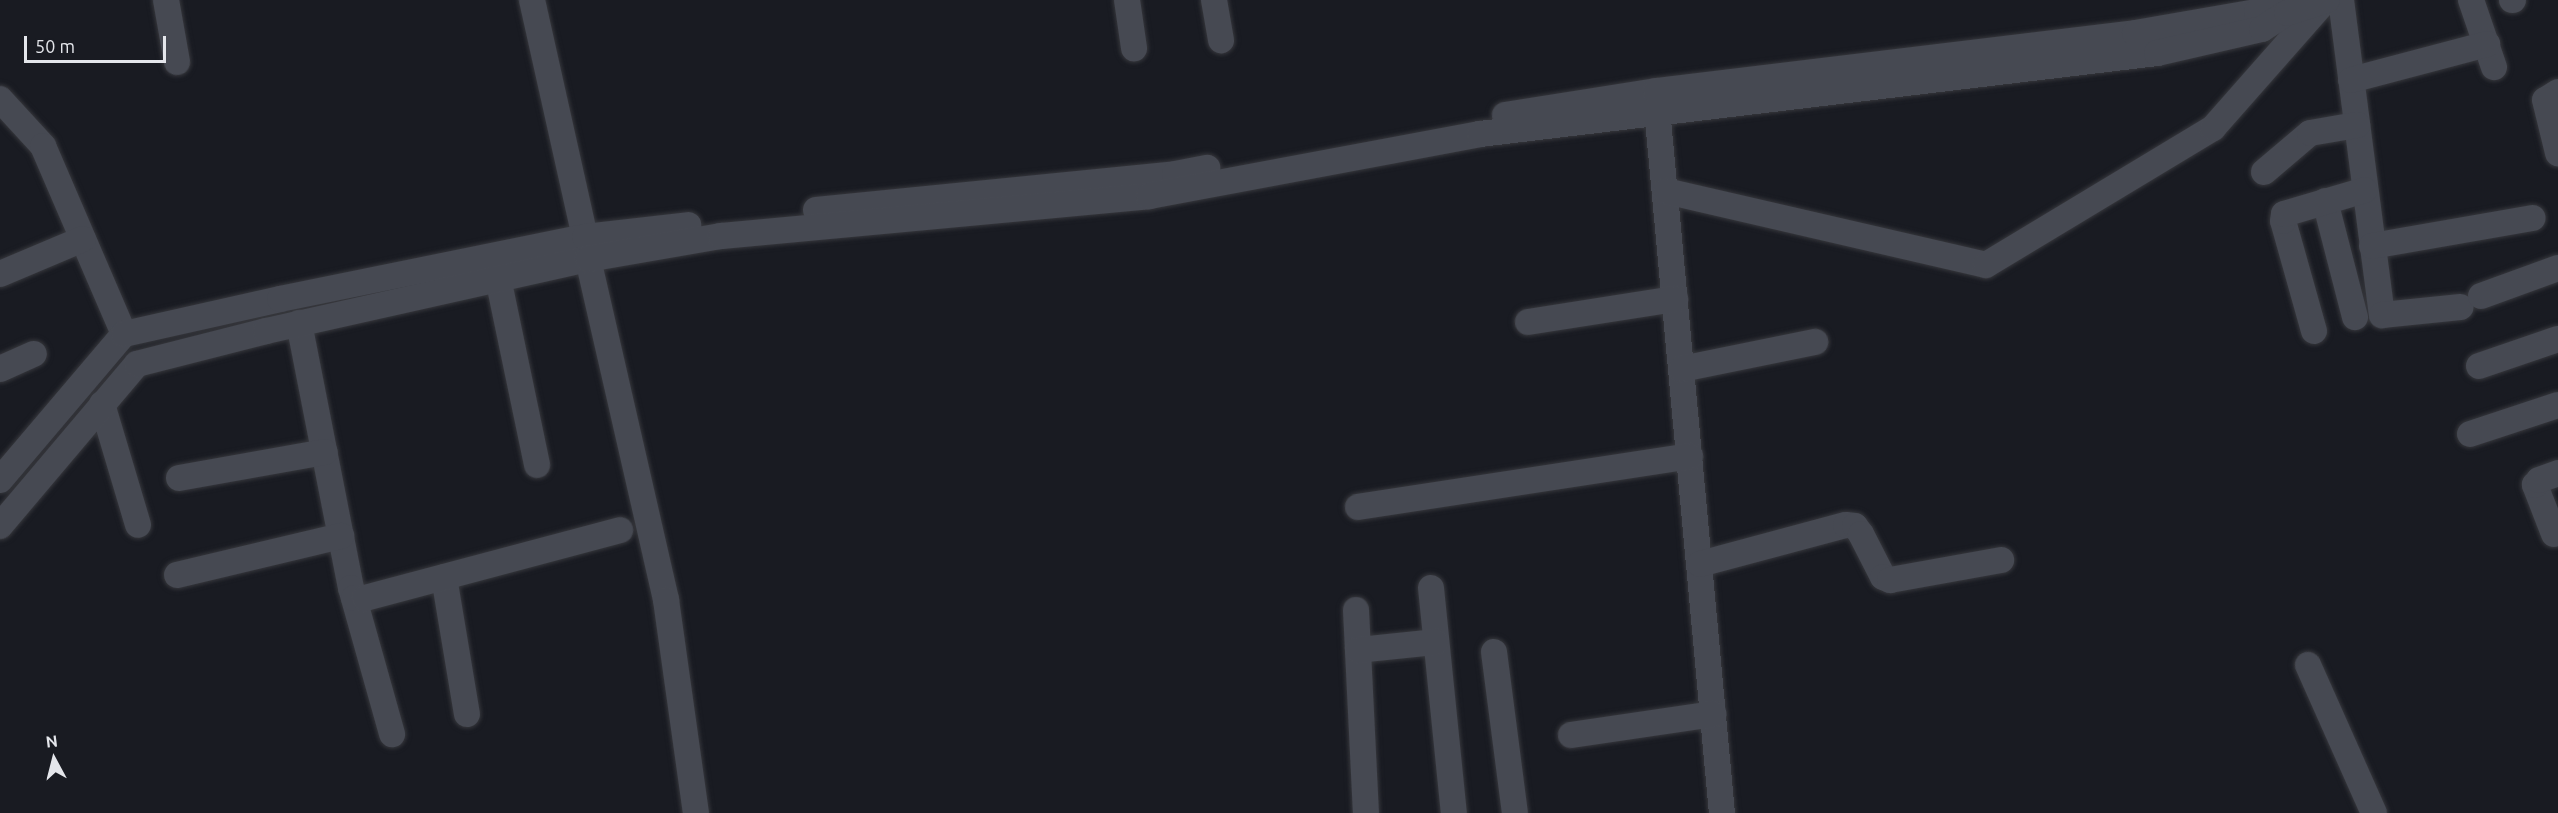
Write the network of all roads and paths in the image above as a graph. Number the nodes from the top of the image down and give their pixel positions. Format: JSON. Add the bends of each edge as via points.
{"nodes":[{"id":1,"x":166,"y":0,"type":"edge"},
{"id":2,"x":532,"y":0,"type":"edge"},
{"id":3,"x":1127,"y":0,"type":"edge"},
{"id":4,"x":1214,"y":0,"type":"edge"},
{"id":5,"x":2327,"y":0,"type":"edge"},
{"id":6,"x":2341,"y":0,"type":"edge"},
{"id":7,"x":2471,"y":0,"type":"edge"},
{"id":8,"x":2257,"y":14,"type":"edge"},
{"id":9,"x":1221,"y":40,"type":"dead end"},
{"id":10,"x":1134,"y":48,"type":"dead end"},
{"id":11,"x":177,"y":62,"type":"dead end"},
{"id":12,"x":2351,"y":80,"type":"junction"},
{"id":13,"x":2558,"y":92,"type":"edge"},
{"id":14,"x":0,"y":99,"type":"edge"},
{"id":15,"x":1656,"y":102,"type":"junction"},
{"id":16,"x":2357,"y":125,"type":"junction"},
{"id":17,"x":2558,"y":153,"type":"edge"},
{"id":18,"x":2264,"y":172,"type":"dead end"},
{"id":19,"x":2365,"y":190,"type":"junction"},
{"id":20,"x":1666,"y":191,"type":"junction"},
{"id":21,"x":2325,"y":201,"type":"junction"},
{"id":22,"x":2533,"y":218,"type":"dead end"},
{"id":23,"x":83,"y":239,"type":"junction"},
{"id":24,"x":2372,"y":246,"type":"junction"},
{"id":25,"x":586,"y":248,"type":"junction"},
{"id":26,"x":2558,"y":268,"type":"edge"},
{"id":27,"x":0,"y":273,"type":"edge"},
{"id":28,"x":498,"y":278,"type":"junction"},
{"id":29,"x":1675,"y":299,"type":"junction"},
{"id":30,"x":2355,"y":317,"type":"dead end"},
{"id":31,"x":1528,"y":322,"type":"dead end"},
{"id":32,"x":299,"y":323,"type":"junction"},
{"id":33,"x":2314,"y":331,"type":"dead end"},
{"id":34,"x":124,"y":334,"type":"junction"},
{"id":35,"x":2558,"y":339,"type":"edge"},
{"id":36,"x":1815,"y":342,"type":"dead end"},
{"id":37,"x":34,"y":354,"type":"dead end"},
{"id":38,"x":2479,"y":366,"type":"dead end"},
{"id":39,"x":0,"y":369,"type":"edge"},
{"id":40,"x":1682,"y":369,"type":"junction"},
{"id":41,"x":102,"y":404,"type":"junction"},
{"id":42,"x":2558,"y":405,"type":"edge"},
{"id":43,"x":2470,"y":434,"type":"dead end"},
{"id":44,"x":324,"y":452,"type":"junction"},
{"id":45,"x":1690,"y":456,"type":"junction"},
{"id":46,"x":537,"y":465,"type":"dead end"},
{"id":47,"x":2558,"y":473,"type":"edge"},
{"id":48,"x":179,"y":478,"type":"dead end"},
{"id":49,"x":0,"y":480,"type":"edge"},
{"id":50,"x":1358,"y":507,"type":"dead end"},
{"id":51,"x":138,"y":525,"type":"dead end"},
{"id":52,"x":0,"y":526,"type":"edge"},
{"id":53,"x":620,"y":530,"type":"dead end"},
{"id":54,"x":2554,"y":534,"type":"dead end"},
{"id":55,"x":341,"y":536,"type":"junction"},
{"id":56,"x":2001,"y":560,"type":"dead end"},
{"id":57,"x":1700,"y":564,"type":"junction"},
{"id":58,"x":177,"y":575,"type":"dead end"},
{"id":59,"x":444,"y":577,"type":"junction"},
{"id":60,"x":1431,"y":588,"type":"dead end"},
{"id":61,"x":354,"y":598,"type":"junction"},
{"id":62,"x":1356,"y":610,"type":"dead end"},
{"id":63,"x":1436,"y":642,"type":"junction"},
{"id":64,"x":1358,"y":650,"type":"junction"},
{"id":65,"x":1494,"y":652,"type":"dead end"},
{"id":66,"x":2308,"y":665,"type":"dead end"},
{"id":67,"x":467,"y":714,"type":"dead end"},
{"id":68,"x":1713,"y":714,"type":"junction"},
{"id":69,"x":392,"y":734,"type":"dead end"},
{"id":70,"x":1571,"y":735,"type":"dead end"},
{"id":71,"x":696,"y":813,"type":"edge"},
{"id":72,"x":1366,"y":813,"type":"edge"},
{"id":73,"x":1454,"y":813,"type":"edge"},
{"id":74,"x":1515,"y":813,"type":"edge"},
{"id":75,"x":1722,"y":813,"type":"edge"},
{"id":76,"x":2374,"y":813,"type":"edge"}],
"edges":[{"from":1,"to":11,"type":"street"},
{"from":2,"to":25,"type":"street"},
{"from":3,"to":10,"type":"street"},
{"from":4,"to":9,"type":"street"},
{"from":5,"to":8,"type":"street","via":[[2287,13]]},
{"from":5,"to":20,"type":"street","via":[[2213,128],[1986,265]]},
{"from":6,"to":12,"type":"street"},
{"from":7,"to":12,"type":"street","via":[[2491,56]]},
{"from":8,"to":15,"type":"street"},
{"from":12,"to":16,"type":"street"},
{"from":13,"to":17,"type":"street","via":[[2545,100]]},
{"from":14,"to":23,"type":"street","via":[[43,146]]},
{"from":15,"to":20,"type":"street"},
{"from":15,"to":25,"type":"street","via":[[1540,109],[1175,174],[915,199]]},
{"from":16,"to":18,"type":"street","via":[[2310,133]]},
{"from":16,"to":19,"type":"street"},
{"from":19,"to":21,"type":"street"},
{"from":19,"to":24,"type":"street"},
{"from":20,"to":29,"type":"street"},
{"from":21,"to":30,"type":"street"},
{"from":21,"to":33,"type":"street","via":[[2283,214]]},
{"from":22,"to":24,"type":"street"},
{"from":23,"to":27,"type":"street"},
{"from":23,"to":34,"type":"street"},
{"from":24,"to":26,"type":"street","via":[[2382,315],[2471,301]]},
{"from":25,"to":28,"type":"street"},
{"from":25,"to":34,"type":"street","via":[[280,299]]},
{"from":25,"to":71,"type":"street","via":[[666,600]]},
{"from":28,"to":32,"type":"street"},
{"from":28,"to":46,"type":"street"},
{"from":29,"to":31,"type":"street"},
{"from":29,"to":40,"type":"street"},
{"from":32,"to":41,"type":"street","via":[[146,360],[130,370]]},
{"from":32,"to":44,"type":"street"},
{"from":34,"to":49,"type":"street"},
{"from":35,"to":38,"type":"street"},
{"from":36,"to":40,"type":"street"},
{"from":37,"to":39,"type":"street"},
{"from":40,"to":45,"type":"street"},
{"from":41,"to":51,"type":"street"},
{"from":41,"to":52,"type":"street"},
{"from":42,"to":43,"type":"street"},
{"from":44,"to":48,"type":"street"},
{"from":44,"to":55,"type":"street"},
{"from":45,"to":50,"type":"street"},
{"from":45,"to":57,"type":"street"},
{"from":47,"to":54,"type":"street","via":[[2535,485]]},
{"from":53,"to":59,"type":"street"},
{"from":55,"to":58,"type":"street"},
{"from":55,"to":61,"type":"street"},
{"from":56,"to":57,"type":"street","via":[[1890,580],[1883,577],[1855,526],[1846,525]]},
{"from":57,"to":68,"type":"street"},
{"from":59,"to":61,"type":"street"},
{"from":59,"to":67,"type":"street"},
{"from":60,"to":63,"type":"street"},
{"from":61,"to":69,"type":"street"},
{"from":62,"to":64,"type":"street"},
{"from":63,"to":64,"type":"street"},
{"from":63,"to":73,"type":"street"},
{"from":64,"to":72,"type":"street"},
{"from":65,"to":74,"type":"street"},
{"from":66,"to":76,"type":"street"},
{"from":68,"to":70,"type":"street"},
{"from":68,"to":75,"type":"street"}]}
